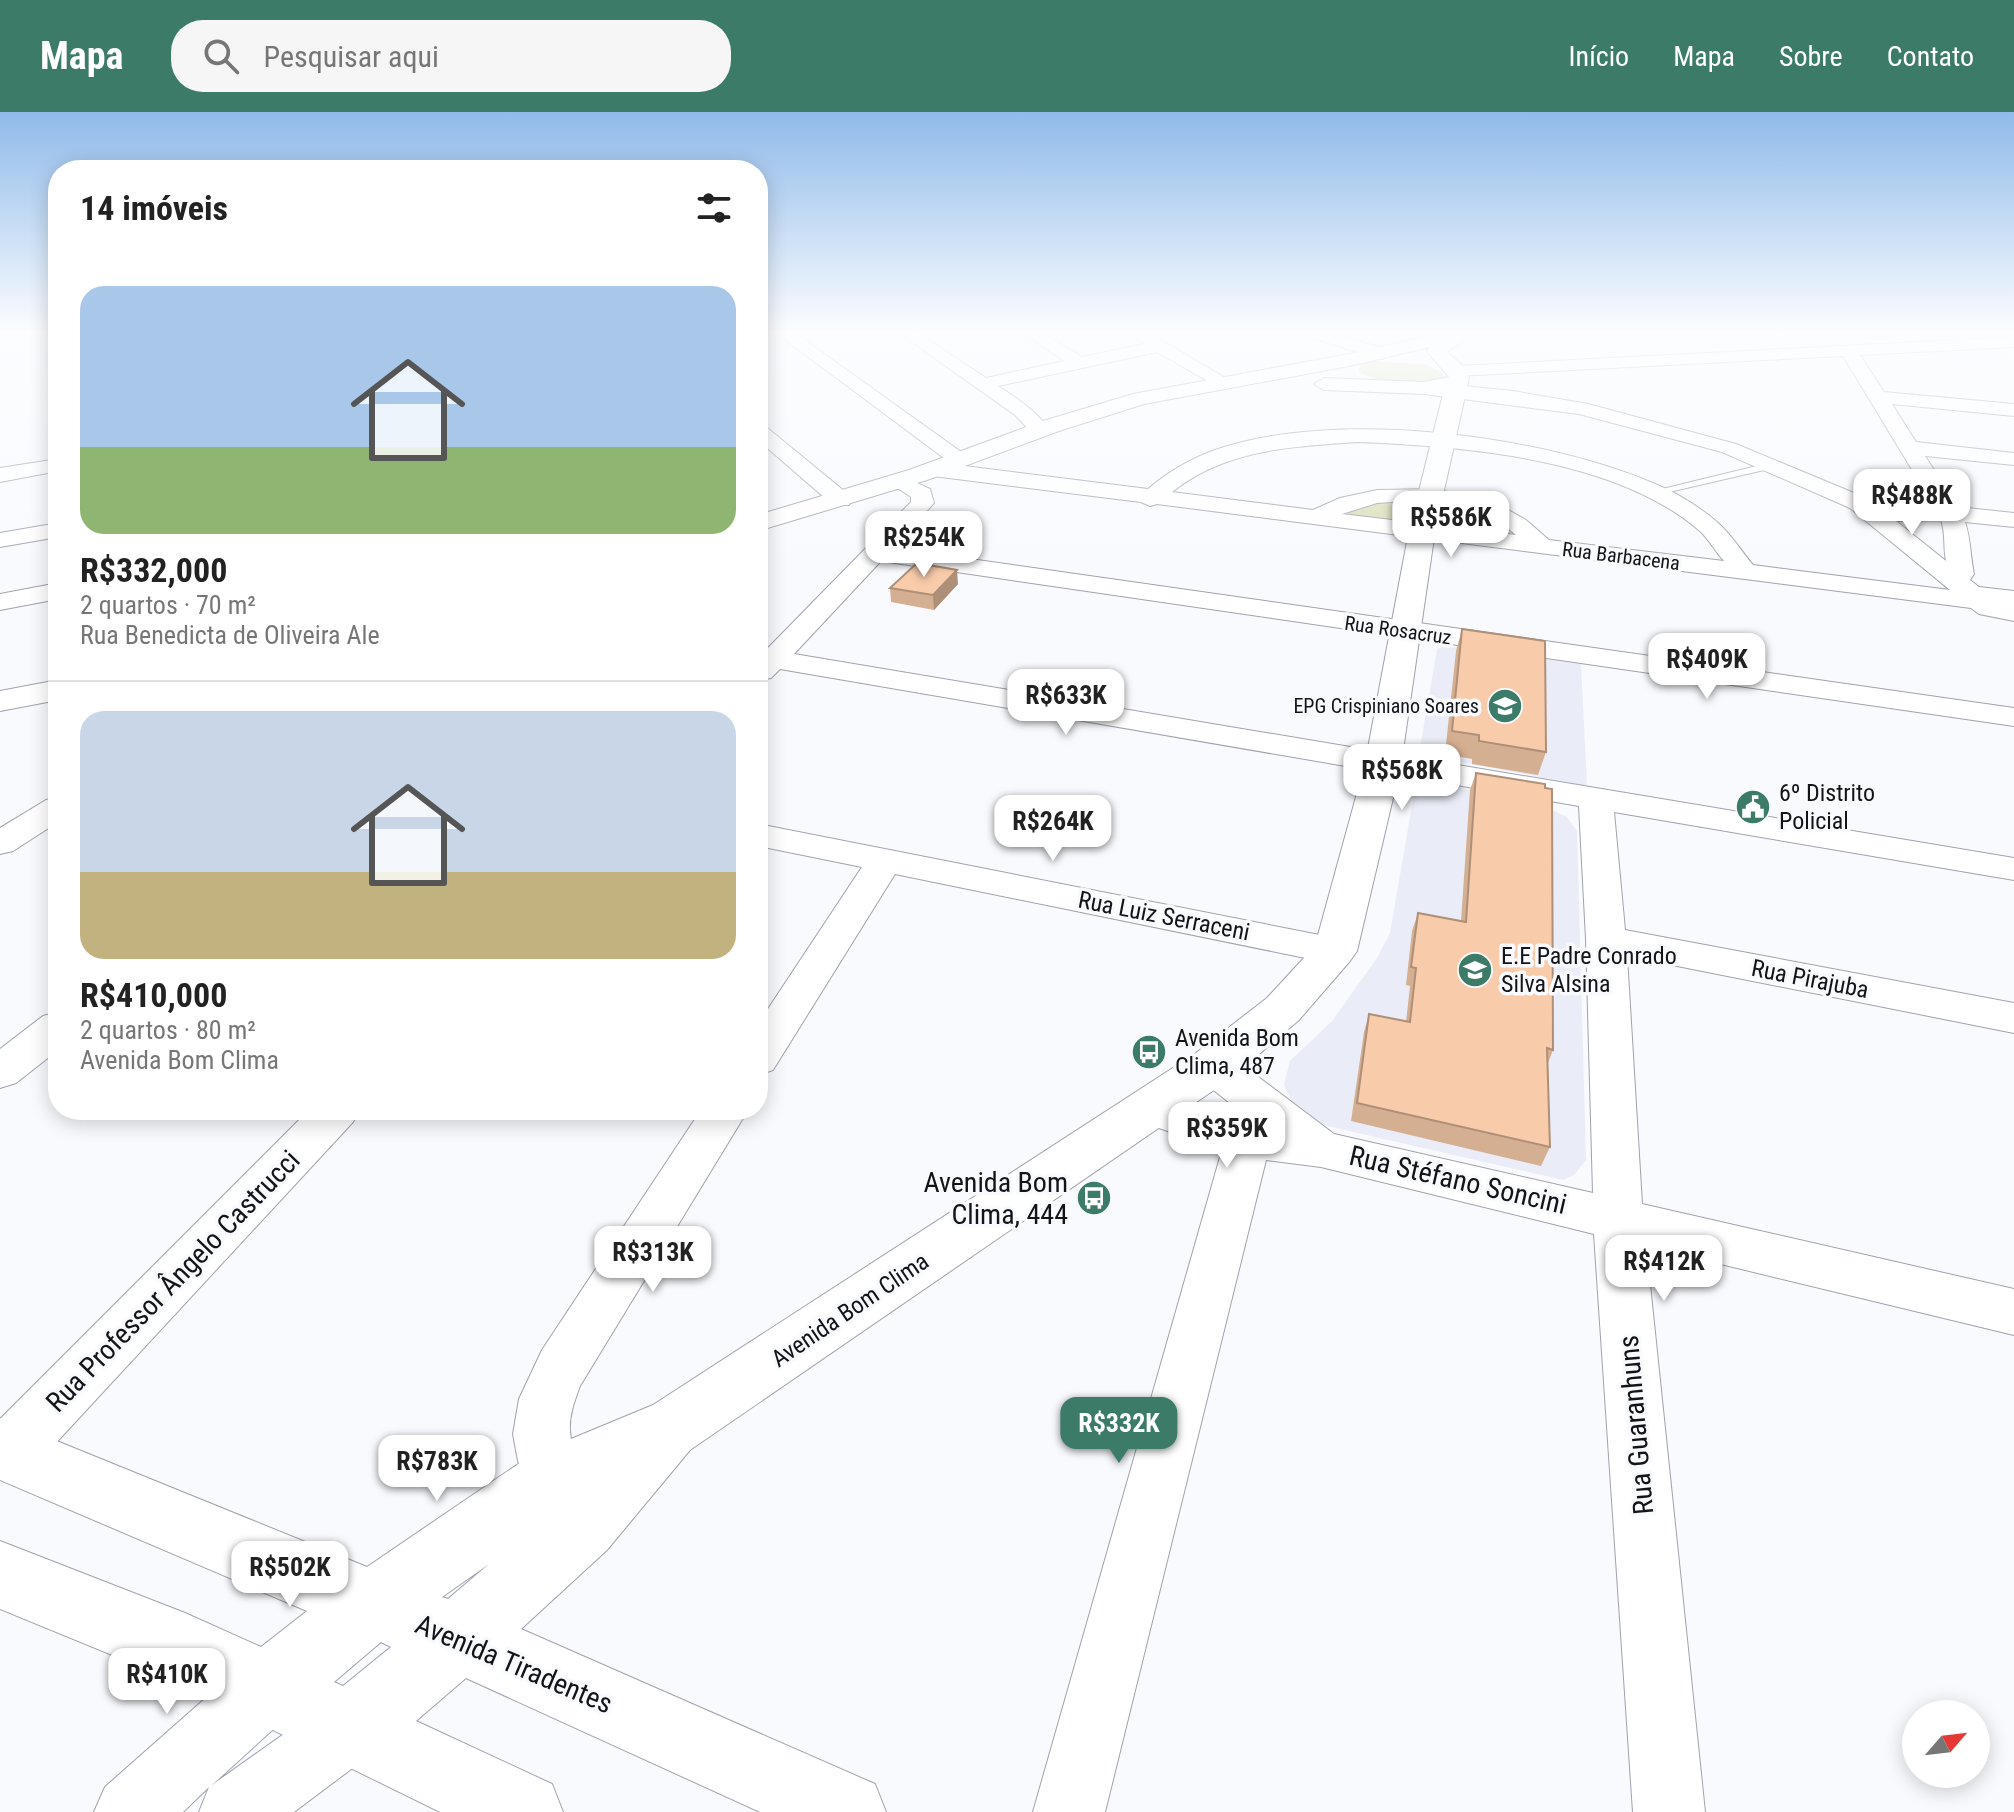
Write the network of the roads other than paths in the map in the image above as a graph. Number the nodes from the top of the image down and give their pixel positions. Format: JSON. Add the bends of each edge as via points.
{"nodes":[{"id":1,"x":895,"y":412,"type":"edge"},
{"id":2,"x":1023,"y":412,"type":"edge"},
{"id":3,"x":1027,"y":412,"type":"edge"},
{"id":4,"x":1094,"y":412,"type":"edge"},
{"id":5,"x":1447,"y":412,"type":"edge"},
{"id":6,"x":1589,"y":412,"type":"edge"},
{"id":7,"x":1888,"y":412,"type":"edge"},
{"id":8,"x":1063,"y":422,"type":"junction"},
{"id":9,"x":1040,"y":430,"type":"junction"},
{"id":10,"x":768,"y":438,"type":"edge"},
{"id":11,"x":1443,"y":438,"type":"junction"},
{"id":12,"x":940,"y":444,"type":"junction"},
{"id":13,"x":1910,"y":448,"type":"junction"},
{"id":14,"x":987,"y":449,"type":"junction"},
{"id":15,"x":960,"y":459,"type":"junction"},
{"id":16,"x":2014,"y":459,"type":"edge"},
{"id":17,"x":1773,"y":465,"type":"junction"},
{"id":18,"x":48,"y":468,"type":"edge"},
{"id":19,"x":933,"y":469,"type":"junction"},
{"id":20,"x":48,"y":477,"type":"edge"},
{"id":21,"x":5,"y":480,"type":"edge"},
{"id":22,"x":898,"y":481,"type":"junction"},
{"id":23,"x":1652,"y":493,"type":"junction"},
{"id":24,"x":1431,"y":496,"type":"junction"},
{"id":25,"x":1150,"y":499,"type":"junction"},
{"id":26,"x":841,"y":500,"type":"junction"},
{"id":27,"x":1950,"y":513,"type":"junction"},
{"id":28,"x":1872,"y":515,"type":"junction"},
{"id":29,"x":1313,"y":517,"type":"junction"},
{"id":30,"x":768,"y":520,"type":"edge"},
{"id":31,"x":2014,"y":520,"type":"edge"},
{"id":32,"x":1422,"y":531,"type":"junction"},
{"id":33,"x":48,"y":532,"type":"edge"},
{"id":34,"x":1959,"y":539,"type":"junction"},
{"id":35,"x":0,"y":540,"type":"edge"},
{"id":36,"x":1542,"y":546,"type":"junction"},
{"id":37,"x":878,"y":553,"type":"junction"},
{"id":38,"x":1745,"y":572,"type":"junction"},
{"id":39,"x":1953,"y":579,"type":"junction"},
{"id":40,"x":48,"y":593,"type":"edge"},
{"id":41,"x":1976,"y":599,"type":"junction"},
{"id":42,"x":0,"y":602,"type":"edge"},
{"id":43,"x":2012,"y":606,"type":"edge"},
{"id":44,"x":1407,"y":631,"type":"junction"},
{"id":45,"x":768,"y":659,"type":"edge"},
{"id":46,"x":768,"y":665,"type":"edge"},
{"id":47,"x":48,"y":694,"type":"edge"},
{"id":48,"x":0,"y":701,"type":"edge"},
{"id":49,"x":2014,"y":717,"type":"edge"},
{"id":50,"x":1383,"y":764,"type":"junction"},
{"id":51,"x":1596,"y":799,"type":"junction"},
{"id":52,"x":48,"y":813,"type":"edge"},
{"id":53,"x":768,"y":837,"type":"edge"},
{"id":54,"x":0,"y":843,"type":"edge"},
{"id":55,"x":885,"y":860,"type":"junction"},
{"id":56,"x":2014,"y":869,"type":"edge"},
{"id":57,"x":1606,"y":939,"type":"junction"},
{"id":58,"x":1335,"y":951,"type":"junction"},
{"id":59,"x":2014,"y":1018,"type":"edge"},
{"id":60,"x":48,"y":1035,"type":"edge"},
{"id":61,"x":768,"y":1043,"type":"edge"},
{"id":62,"x":1213,"y":1066,"type":"junction"},
{"id":63,"x":0,"y":1072,"type":"edge"},
{"id":64,"x":1152,"y":1108,"type":"junction"},
{"id":65,"x":327,"y":1120,"type":"edge"},
{"id":66,"x":719,"y":1120,"type":"edge"},
{"id":67,"x":1248,"y":1140,"type":"junction"},
{"id":68,"x":1321,"y":1149,"type":"junction"},
{"id":69,"x":1618,"y":1218,"type":"junction"},
{"id":70,"x":2014,"y":1312,"type":"edge"},
{"id":71,"x":675,"y":1426,"type":"junction"},
{"id":72,"x":4,"y":1451,"type":"edge"},
{"id":73,"x":553,"y":1479,"type":"junction"},
{"id":74,"x":0,"y":1575,"type":"edge"},
{"id":75,"x":373,"y":1604,"type":"junction"},
{"id":76,"x":457,"y":1639,"type":"junction"},
{"id":77,"x":267,"y":1689,"type":"junction"},
{"id":78,"x":350,"y":1728,"type":"junction"},
{"id":79,"x":130,"y":1812,"type":"edge"},
{"id":80,"x":235,"y":1812,"type":"edge"},
{"id":81,"x":524,"y":1812,"type":"edge"},
{"id":82,"x":847,"y":1812,"type":"edge"},
{"id":83,"x":1069,"y":1812,"type":"edge"},
{"id":84,"x":1669,"y":1812,"type":"edge"}],
"edges":[{"from":1,"to":12,"type":"street"},
{"from":2,"to":9,"type":"street"},
{"from":3,"to":8,"type":"street"},
{"from":4,"to":8,"type":"main road"},
{"from":5,"to":11,"type":"main road","name":"Avenida Bom Clima"},
{"from":6,"to":17,"type":"street","via":[[1647,424]]},
{"from":7,"to":13,"type":"street"},
{"from":8,"to":9,"type":"main road"},
{"from":9,"to":14,"type":"main road"},
{"from":10,"to":26,"type":"street"},
{"from":11,"to":23,"type":"street","via":[[1555,457]]},
{"from":11,"to":24,"type":"main road","name":"Avenida Bom Clima"},
{"from":11,"to":25,"type":"street","via":[[1348,435],[1271,442],[1198,464]]},
{"from":12,"to":14,"type":"street"},
{"from":12,"to":15,"type":"street"},
{"from":13,"to":16,"type":"street"},
{"from":13,"to":27,"type":"street"},
{"from":14,"to":15,"type":"main road"},
{"from":15,"to":19,"type":"main road"},
{"from":17,"to":23,"type":"lane"},
{"from":17,"to":28,"type":"street","via":[[1837,492]]},
{"from":18,"to":21,"type":"street"},
{"from":19,"to":22,"type":"main road"},
{"from":19,"to":25,"type":"street","name":"Rua Barbacena"},
{"from":20,"to":21,"type":"street"},
{"from":22,"to":26,"type":"main road"},
{"from":22,"to":37,"type":"street","via":[[924,498]]},
{"from":23,"to":38,"type":"street","via":[[1706,526]]},
{"from":24,"to":29,"type":"street","via":[[1355,499]]},
{"from":24,"to":32,"type":"main road","name":"Avenida Bom Clima"},
{"from":24,"to":36,"type":"street","via":[[1512,519]]},
{"from":25,"to":29,"type":"street","name":"Rua Barbacena"},
{"from":26,"to":30,"type":"main road"},
{"from":27,"to":28,"type":"street"},
{"from":27,"to":31,"type":"street"},
{"from":27,"to":34,"type":"street"},
{"from":28,"to":39,"type":"street"},
{"from":29,"to":32,"type":"street","name":"Rua Barbacena"},
{"from":32,"to":36,"type":"street","name":"Rua Barbacena"},
{"from":32,"to":44,"type":"main road","name":"Avenida Bom Clima"},
{"from":33,"to":35,"type":"street"},
{"from":34,"to":39,"type":"street","via":[[1961,574]]},
{"from":34,"to":43,"type":"street","via":[[1974,549]]},
{"from":36,"to":38,"type":"street","name":"Rua Barbacena"},
{"from":37,"to":44,"type":"street","name":"Rua Rosacruz"},
{"from":37,"to":45,"type":"street"},
{"from":38,"to":41,"type":"street","name":"Rua Barbacena"},
{"from":39,"to":41,"type":"street"},
{"from":40,"to":42,"type":"street"},
{"from":41,"to":43,"type":"street","via":[[1989,608]]},
{"from":44,"to":49,"type":"street","name":"Rua Rosacruz"},
{"from":44,"to":50,"type":"main road","name":"Avenida Bom Clima"},
{"from":46,"to":50,"type":"street"},
{"from":47,"to":48,"type":"main road"},
{"from":50,"to":51,"type":"street"},
{"from":50,"to":58,"type":"main road","name":"Avenida Bom Clima"},
{"from":51,"to":56,"type":"street"},
{"from":51,"to":57,"type":"street","name":"Rua Guaranhuns"},
{"from":52,"to":54,"type":"street"},
{"from":53,"to":55,"type":"street","name":"Rua Luiz Serraceni"},
{"from":55,"to":58,"type":"street","name":"Rua Luiz Serraceni"},
{"from":55,"to":61,"type":"street"},
{"from":57,"to":59,"type":"street","name":"Rua Pirajuba"},
{"from":57,"to":69,"type":"street","name":"Rua Guaranhuns"},
{"from":58,"to":62,"type":"main road","name":"Avenida Bom Clima","via":[[1283,1009]]},
{"from":60,"to":63,"type":"street"},
{"from":62,"to":64,"type":"main road","name":"Avenida Bom Clima"},
{"from":62,"to":68,"type":"street"},
{"from":64,"to":67,"type":"street","name":"Rua Stéfano Soncini"},
{"from":64,"to":71,"type":"main road","name":"Avenida Bom Clima"},
{"from":65,"to":72,"type":"street","name":"Rua Professor Ângelo Castrucci"},
{"from":66,"to":73,"type":"street","via":[[561,1368],[543,1405],[539,1438]]},
{"from":67,"to":68,"type":"street","name":"Rua Stéfano Soncini"},
{"from":67,"to":83,"type":"street"},
{"from":68,"to":69,"type":"street","name":"Rua Stéfano Soncini"},
{"from":69,"to":70,"type":"street","name":"Rua Stéfano Soncini"},
{"from":69,"to":84,"type":"street","name":"Rua Guaranhuns"},
{"from":71,"to":73,"type":"main road","name":"Avenida Bom Clima"},
{"from":71,"to":76,"type":"main road","name":"Avenida Bom Clima","via":[[583,1526]]},
{"from":72,"to":75,"type":"main road","name":"Avenida Tiradentes"},
{"from":73,"to":75,"type":"main road","name":"Avenida Bom Clima"},
{"from":74,"to":77,"type":"main road","via":[[185,1649]]},
{"from":75,"to":76,"type":"main road","name":"Avenida Tiradentes"},
{"from":75,"to":77,"type":"main road","name":"Avenida Bom Clima"},
{"from":76,"to":78,"type":"main road","name":"Avenida Bom Clima"},
{"from":76,"to":82,"type":"main road","name":"Avenida Tiradentes"},
{"from":77,"to":78,"type":"main road"},
{"from":77,"to":79,"type":"street","name":"Avenida Bom Clima"},
{"from":78,"to":80,"type":"street","name":"Avenida Bom Clima"},
{"from":78,"to":81,"type":"main road"}]}
